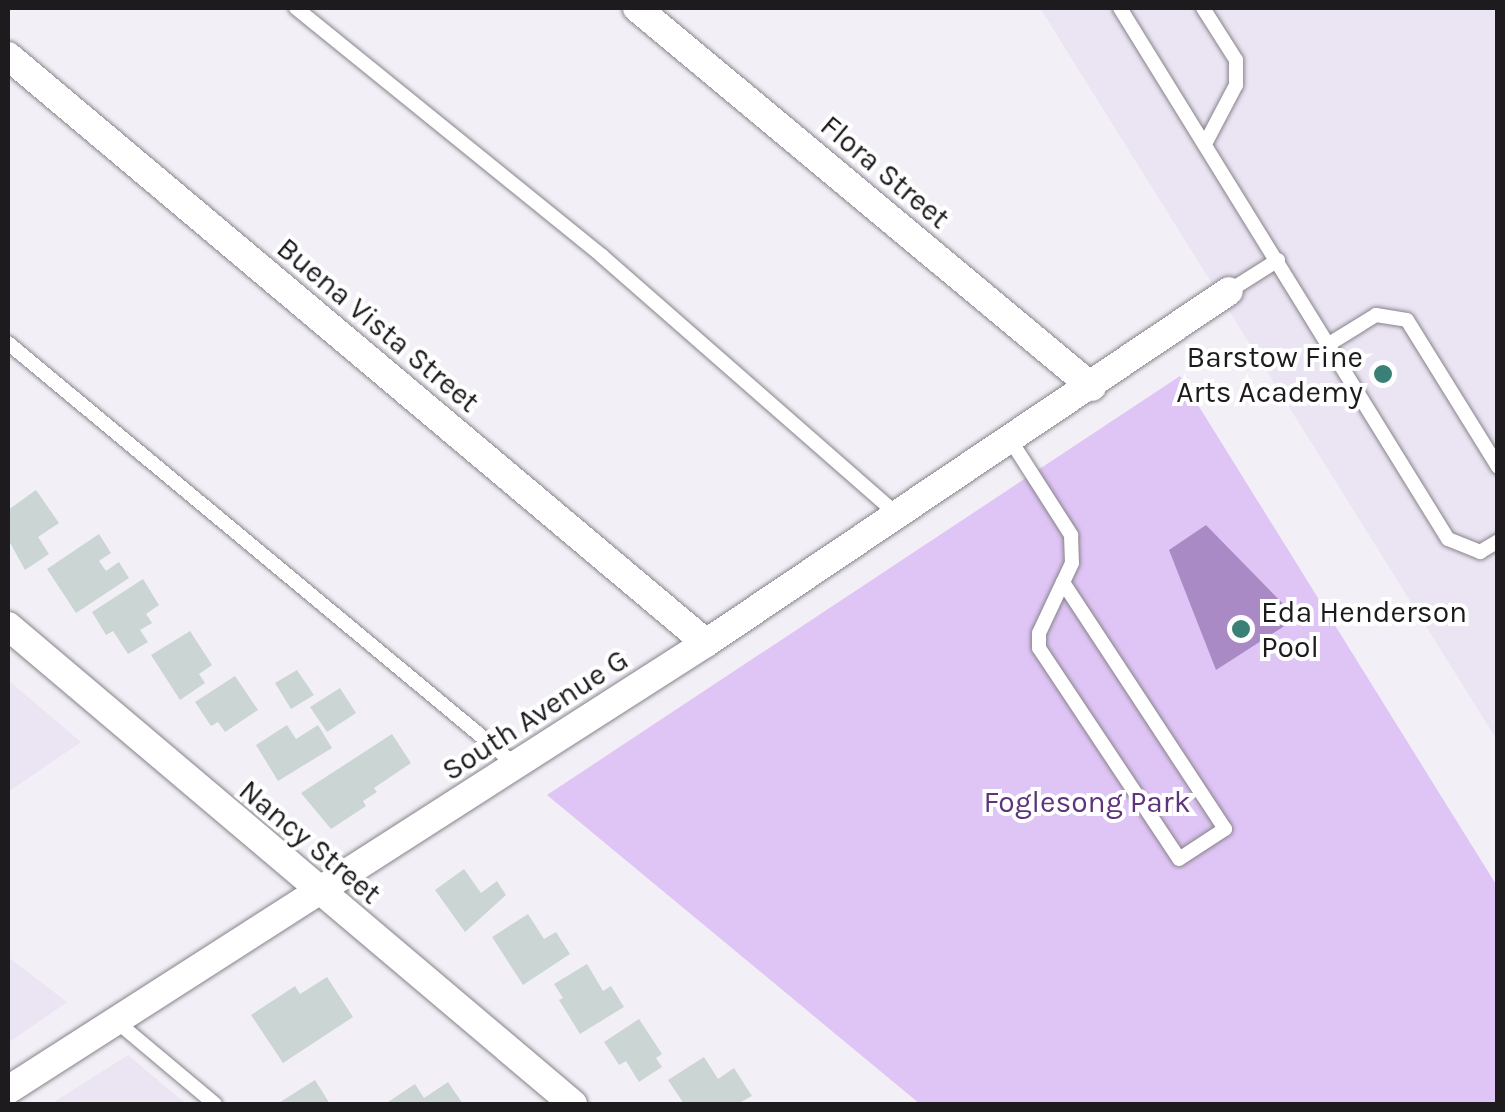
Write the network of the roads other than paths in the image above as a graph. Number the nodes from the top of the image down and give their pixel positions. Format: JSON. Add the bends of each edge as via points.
{"nodes":[{"id":1,"x":296,"y":8,"type":"edge"},
{"id":2,"x":637,"y":8,"type":"edge"},
{"id":3,"x":1120,"y":8,"type":"edge"},
{"id":4,"x":1203,"y":8,"type":"edge"},
{"id":5,"x":8,"y":56,"type":"edge"},
{"id":6,"x":1205,"y":144,"type":"junction"},
{"id":7,"x":1278,"y":260,"type":"junction"},
{"id":8,"x":1229,"y":291,"type":"joint"},
{"id":9,"x":8,"y":343,"type":"edge"},
{"id":10,"x":1329,"y":344,"type":"junction"},
{"id":11,"x":1092,"y":387,"type":"junction"},
{"id":12,"x":1011,"y":441,"type":"junction"},
{"id":13,"x":1498,"y":467,"type":"edge"},
{"id":14,"x":899,"y":516,"type":"junction"},
{"id":15,"x":1497,"y":542,"type":"edge"},
{"id":16,"x":1064,"y":582,"type":"junction"},
{"id":17,"x":8,"y":626,"type":"edge"},
{"id":18,"x":706,"y":643,"type":"junction"},
{"id":19,"x":517,"y":766,"type":"junction"},
{"id":20,"x":320,"y":893,"type":"junction"},
{"id":21,"x":116,"y":1022,"type":"junction"},
{"id":22,"x":8,"y":1090,"type":"edge"},
{"id":23,"x":215,"y":1104,"type":"edge"},
{"id":24,"x":573,"y":1104,"type":"edge"}],
"edges":[{"from":1,"to":14,"type":"lane","via":[[602,256]]},
{"from":2,"to":11,"type":"street","name":"Flora Street"},
{"from":3,"to":6,"type":"lane"},
{"from":4,"to":6,"type":"lane","via":[[1236,60],[1236,85]]},
{"from":5,"to":18,"type":"street","name":"Buena Vista Street"},
{"from":6,"to":7,"type":"lane"},
{"from":7,"to":8,"type":"lane"},
{"from":7,"to":10,"type":"lane"},
{"from":8,"to":11,"type":"street","name":"South Avenue G"},
{"from":9,"to":19,"type":"lane"},
{"from":10,"to":13,"type":"lane","via":[[1376,316],[1408,320]]},
{"from":10,"to":15,"type":"lane","via":[[1448,539],[1480,552]]},
{"from":11,"to":12,"type":"street","name":"South Avenue G"},
{"from":12,"to":14,"type":"street","name":"South Avenue G"},
{"from":12,"to":16,"type":"lane","via":[[1071,536],[1072,563]]},
{"from":14,"to":18,"type":"street","name":"South Avenue G"},
{"from":16,"to":16,"type":"lane","via":[[1039,633],[1040,648],[1178,859],[1225,829]]},
{"from":17,"to":20,"type":"street","name":"Nancy Street"},
{"from":18,"to":19,"type":"street","name":"South Avenue G"},
{"from":19,"to":20,"type":"street","name":"South Avenue G"},
{"from":20,"to":21,"type":"street","name":"South Avenue G"},
{"from":20,"to":24,"type":"street","name":"Nancy Street"},
{"from":21,"to":22,"type":"street","name":"South Avenue G"},
{"from":21,"to":23,"type":"lane"}]}
